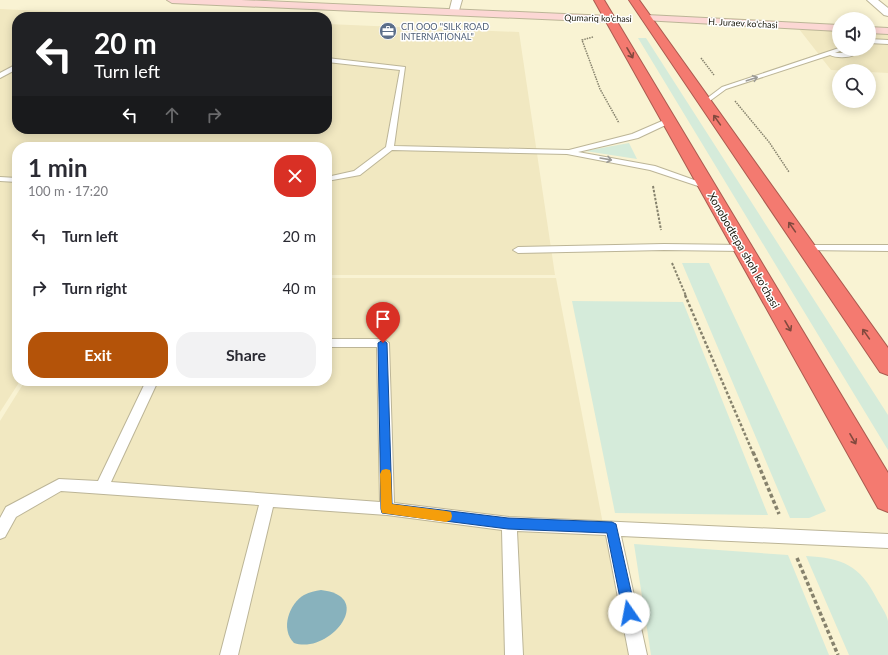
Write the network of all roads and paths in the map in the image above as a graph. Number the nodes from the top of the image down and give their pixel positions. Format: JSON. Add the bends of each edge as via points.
{"nodes":[{"id":1,"x":172,"y":0,"type":"edge"},
{"id":2,"x":268,"y":0,"type":"edge"},
{"id":3,"x":599,"y":0,"type":"edge"},
{"id":4,"x":634,"y":0,"type":"edge"},
{"id":5,"x":872,"y":0,"type":"edge"},
{"id":6,"x":246,"y":2,"type":"edge"},
{"id":7,"x":312,"y":4,"type":"junction"},
{"id":8,"x":456,"y":7,"type":"edge"},
{"id":9,"x":888,"y":13,"type":"edge"},
{"id":10,"x":609,"y":17,"type":"junction"},
{"id":11,"x":632,"y":18,"type":"junction"},
{"id":12,"x":832,"y":28,"type":"edge"},
{"id":13,"x":876,"y":30,"type":"edge"},
{"id":14,"x":888,"y":31,"type":"edge"},
{"id":15,"x":592,"y":32,"type":"dead end"},
{"id":16,"x":876,"y":41,"type":"edge"},
{"id":17,"x":888,"y":42,"type":"edge"},
{"id":18,"x":832,"y":52,"type":"edge"},
{"id":19,"x":826,"y":54,"type":"junction"},
{"id":20,"x":832,"y":54,"type":"edge"},
{"id":21,"x":332,"y":61,"type":"edge"},
{"id":22,"x":12,"y":69,"type":"edge"},
{"id":23,"x":2,"y":74,"type":"edge"},
{"id":24,"x":705,"y":102,"type":"junction"},
{"id":25,"x":669,"y":120,"type":"junction"},
{"id":26,"x":635,"y":136,"type":"junction"},
{"id":27,"x":390,"y":148,"type":"junction"},
{"id":28,"x":567,"y":152,"type":"junction"},
{"id":29,"x":652,"y":168,"type":"junction"},
{"id":30,"x":332,"y":178,"type":"edge"},
{"id":31,"x":0,"y":179,"type":"edge"},
{"id":32,"x":12,"y":180,"type":"edge"},
{"id":33,"x":707,"y":186,"type":"junction"},
{"id":34,"x":664,"y":247,"type":"junction"},
{"id":35,"x":743,"y":248,"type":"junction"},
{"id":36,"x":806,"y":248,"type":"junction"},
{"id":37,"x":888,"y":248,"type":"edge"},
{"id":38,"x":518,"y":250,"type":"dead end"},
{"id":39,"x":332,"y":343,"type":"edge"},
{"id":40,"x":888,"y":366,"type":"edge"},
{"id":41,"x":150,"y":386,"type":"edge"},
{"id":42,"x":102,"y":487,"type":"junction"},
{"id":43,"x":888,"y":499,"type":"edge"},
{"id":44,"x":268,"y":500,"type":"junction"},
{"id":45,"x":386,"y":509,"type":"junction"},
{"id":46,"x":508,"y":524,"type":"junction"},
{"id":47,"x":612,"y":528,"type":"junction"},
{"id":48,"x":0,"y":532,"type":"edge"},
{"id":49,"x":788,"y":537,"type":"junction"},
{"id":50,"x":888,"y":541,"type":"edge"},
{"id":51,"x":229,"y":655,"type":"edge"},
{"id":52,"x":514,"y":655,"type":"edge"},
{"id":53,"x":638,"y":655,"type":"edge"},
{"id":54,"x":838,"y":655,"type":"edge"}],
"edges":[{"from":1,"to":6,"type":"main road","name":"Qumariq ko'chasi"},
{"from":2,"to":7,"type":"main road","name":"Qumariq ko'chasi"},
{"from":3,"to":10,"type":"highway","name":"Xonobodtepa shoh ko'chasi"},
{"from":4,"to":11,"type":"highway"},
{"from":5,"to":9,"type":"street"},
{"from":6,"to":7,"type":"main road","name":"Qumariq ko'chasi"},
{"from":7,"to":8,"type":"main road","name":"Qumariq ko'chasi"},
{"from":8,"to":10,"type":"main road","name":"Qumariq ko'chasi"},
{"from":10,"to":11,"type":"highway","name":"Qumariq ko'chasi"},
{"from":10,"to":25,"type":"highway","name":"Xonobodtepa shoh ko'chasi","one_way":true},
{"from":11,"to":12,"type":"main road","name":"H. Juraev ko'chasi"},
{"from":11,"to":24,"type":"highway"},
{"from":13,"to":14,"type":"main road"},
{"from":15,"to":26,"type":"path","via":[[595,37],[582,40],[600,89],[617,121]]},
{"from":16,"to":17,"type":"lane"},
{"from":18,"to":19,"type":"lane"},
{"from":19,"to":20,"type":"lane"},
{"from":24,"to":19,"type":"lane","one_way":true,"via":[[724,88]]},
{"from":21,"to":27,"type":"lane","via":[[403,68]]},
{"from":22,"to":23,"type":"lane"},
{"from":36,"to":24,"type":"highway","one_way":true},
{"from":25,"to":26,"type":"lane"},
{"from":25,"to":33,"type":"highway","name":"Xonobodtepa shoh ko'chasi"},
{"from":26,"to":28,"type":"lane"},
{"from":27,"to":28,"type":"lane"},
{"from":27,"to":30,"type":"lane","via":[[357,173]]},
{"from":28,"to":29,"type":"lane","one_way":true},
{"from":29,"to":33,"type":"lane"},
{"from":29,"to":34,"type":"path","via":[[653,188]]},
{"from":31,"to":32,"type":"lane"},
{"from":33,"to":35,"type":"highway","name":"Xonobodtepa shoh ko'chasi"},
{"from":34,"to":35,"type":"lane"},
{"from":34,"to":38,"type":"lane"},
{"from":34,"to":49,"type":"path"},
{"from":35,"to":43,"type":"highway","name":"Xonobodtepa shoh ko'chasi","one_way":true},
{"from":36,"to":37,"type":"lane"},
{"from":40,"to":36,"type":"highway","one_way":true},
{"from":39,"to":45,"type":"lane","via":[[383,343]]},
{"from":41,"to":42,"type":"lane"},
{"from":42,"to":44,"type":"lane"},
{"from":42,"to":48,"type":"lane","via":[[59,485],[11,512]]},
{"from":44,"to":45,"type":"lane"},
{"from":44,"to":51,"type":"lane"},
{"from":45,"to":46,"type":"lane"},
{"from":46,"to":47,"type":"lane"},
{"from":46,"to":52,"type":"lane"},
{"from":47,"to":49,"type":"lane"},
{"from":47,"to":53,"type":"lane"},
{"from":49,"to":50,"type":"lane"},
{"from":49,"to":54,"type":"path"}]}
